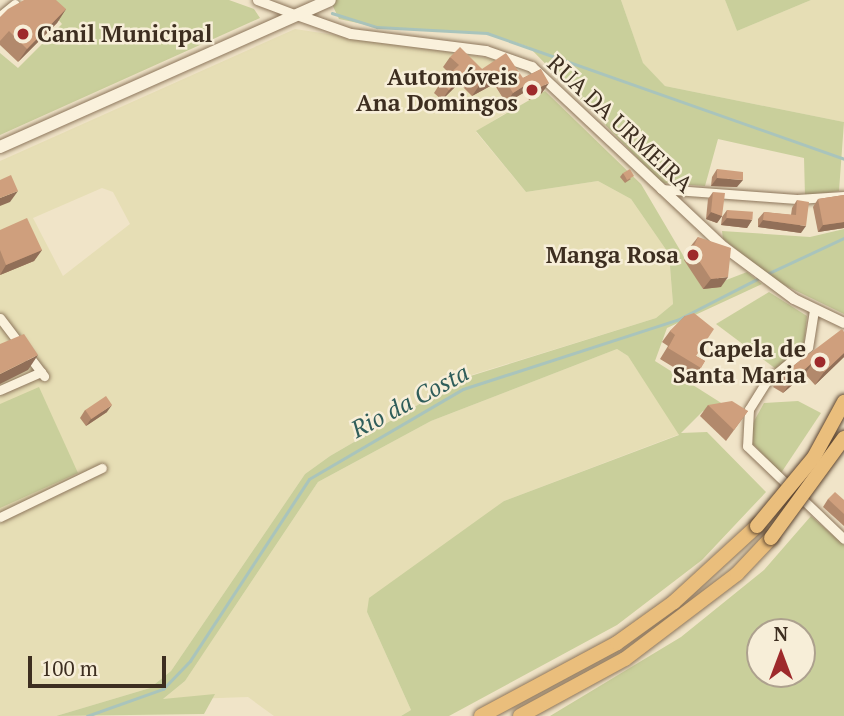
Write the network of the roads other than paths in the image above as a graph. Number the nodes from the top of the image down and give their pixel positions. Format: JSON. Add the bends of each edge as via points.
{"nodes":[{"id":1,"x":257,"y":0,"type":"edge"},
{"id":2,"x":330,"y":0,"type":"edge"},
{"id":3,"x":15,"y":4,"type":"edge"},
{"id":4,"x":297,"y":15,"type":"junction"},
{"id":5,"x":0,"y":16,"type":"edge"},
{"id":6,"x":0,"y":147,"type":"edge"},
{"id":7,"x":658,"y":189,"type":"junction"},
{"id":8,"x":844,"y":196,"type":"edge"},
{"id":9,"x":814,"y":310,"type":"junction"},
{"id":10,"x":0,"y":318,"type":"edge"},
{"id":11,"x":844,"y":323,"type":"edge"},
{"id":12,"x":0,"y":390,"type":"edge"},
{"id":13,"x":844,"y":401,"type":"edge"},
{"id":14,"x":844,"y":438,"type":"edge"},
{"id":15,"x":102,"y":468,"type":"dead end"},
{"id":16,"x":0,"y":517,"type":"edge"},
{"id":17,"x":844,"y":539,"type":"edge"},
{"id":18,"x":481,"y":716,"type":"edge"},
{"id":19,"x":520,"y":716,"type":"edge"}],
"edges":[{"from":1,"to":4,"type":"street"},
{"from":2,"to":4,"type":"main road"},
{"from":3,"to":5,"type":"street"},
{"from":4,"to":6,"type":"main road"},
{"from":4,"to":7,"type":"street","name":"RUA DA URMEIRA","via":[[351,34],[486,51],[532,67]]},
{"from":7,"to":8,"type":"street","via":[[797,199]]},
{"from":7,"to":9,"type":"street","name":"RUA DA URMEIRA","via":[[767,281]]},
{"from":9,"to":11,"type":"street","name":"RUA DA URMEIRA"},
{"from":9,"to":17,"type":"street","via":[[808,347],[766,382],[749,409],[747,446]]},
{"from":10,"to":12,"type":"street","via":[[43,374]]},
{"from":13,"to":18,"type":"highway","bridge":true,"via":[[814,457],[757,526],[684,594],[617,643]]},
{"from":14,"to":19,"type":"highway","bridge":true,"via":[[771,538],[737,574],[625,659]]},
{"from":15,"to":16,"type":"street"}]}
